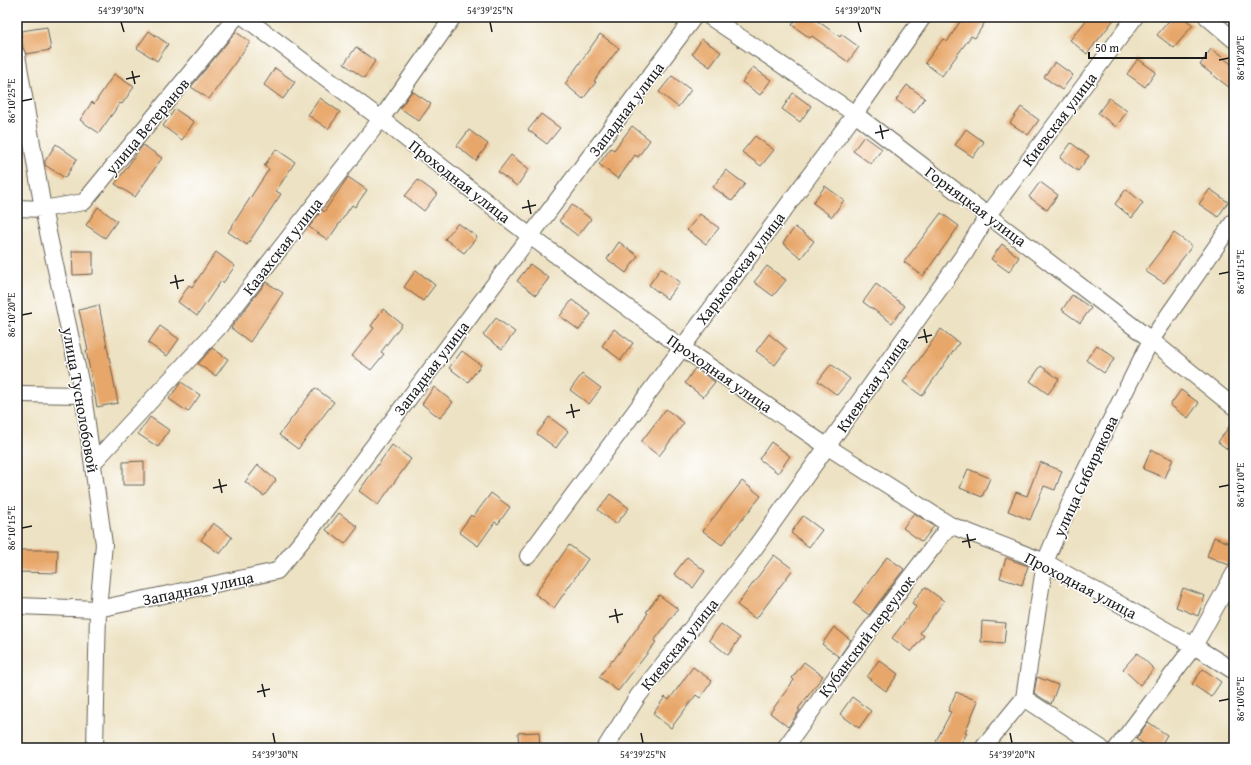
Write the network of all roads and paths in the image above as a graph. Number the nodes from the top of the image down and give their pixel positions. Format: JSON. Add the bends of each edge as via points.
{"nodes":[{"id":1,"x":236,"y":17,"type":"edge"},
{"id":2,"x":244,"y":17,"type":"edge"},
{"id":3,"x":453,"y":17,"type":"edge"},
{"id":4,"x":694,"y":17,"type":"edge"},
{"id":5,"x":710,"y":17,"type":"edge"},
{"id":6,"x":923,"y":17,"type":"edge"},
{"id":7,"x":1135,"y":17,"type":"edge"},
{"id":8,"x":1207,"y":17,"type":"edge"},
{"id":9,"x":1234,"y":40,"type":"edge"},
{"id":10,"x":17,"y":56,"type":"edge"},
{"id":11,"x":854,"y":114,"type":"junction"},
{"id":12,"x":381,"y":119,"type":"junction"},
{"id":13,"x":17,"y":208,"type":"edge"},
{"id":14,"x":43,"y":209,"type":"junction"},
{"id":15,"x":988,"y":215,"type":"junction"},
{"id":16,"x":1233,"y":225,"type":"edge"},
{"id":17,"x":530,"y":236,"type":"junction"},
{"id":18,"x":1151,"y":340,"type":"junction"},
{"id":19,"x":681,"y":347,"type":"junction"},
{"id":20,"x":17,"y":394,"type":"edge"},
{"id":21,"x":83,"y":395,"type":"junction"},
{"id":22,"x":1234,"y":407,"type":"edge"},
{"id":23,"x":828,"y":447,"type":"junction"},
{"id":24,"x":94,"y":462,"type":"junction"},
{"id":25,"x":950,"y":525,"type":"junction"},
{"id":26,"x":528,"y":556,"type":"dead end"},
{"id":27,"x":1045,"y":562,"type":"junction"},
{"id":28,"x":1234,"y":574,"type":"edge"},
{"id":29,"x":17,"y":606,"type":"edge"},
{"id":30,"x":98,"y":609,"type":"junction"},
{"id":31,"x":1194,"y":646,"type":"junction"},
{"id":32,"x":1234,"y":671,"type":"edge"},
{"id":33,"x":1024,"y":698,"type":"junction"},
{"id":34,"x":95,"y":748,"type":"edge"},
{"id":35,"x":605,"y":748,"type":"edge"},
{"id":36,"x":785,"y":748,"type":"edge"},
{"id":37,"x":983,"y":748,"type":"edge"},
{"id":38,"x":1101,"y":748,"type":"edge"},
{"id":39,"x":1117,"y":748,"type":"edge"}],
"edges":[{"from":1,"to":14,"type":"street","name":"улица Ветеранов","via":[[84,202]]},
{"from":2,"to":12,"type":"street","name":"Проходная улица"},
{"from":3,"to":12,"type":"street","name":"Казахская улица"},
{"from":4,"to":17,"type":"street","name":"Западная улица"},
{"from":5,"to":11,"type":"street","name":"Горняцкая улица"},
{"from":6,"to":11,"type":"street","name":"Харьковская улица"},
{"from":7,"to":15,"type":"street","name":"Киевская улица"},
{"from":8,"to":9,"type":"street"},
{"from":10,"to":14,"type":"street","name":"улица Туснолобовой"},
{"from":11,"to":15,"type":"street","name":"Горняцкая улица"},
{"from":11,"to":19,"type":"street","name":"Харьковская улица"},
{"from":12,"to":17,"type":"street","name":"Проходная улица"},
{"from":12,"to":24,"type":"street","name":"Казахская улица","via":[[219,326]]},
{"from":13,"to":14,"type":"street","name":"улица Ветеранов"},
{"from":14,"to":21,"type":"street","name":"улица Туснолобовой"},
{"from":15,"to":18,"type":"street","name":"Горняцкая улица"},
{"from":15,"to":23,"type":"street","name":"Киевская улица","via":[[965,252]]},
{"from":16,"to":18,"type":"street","name":"улица Сибирякова"},
{"from":17,"to":19,"type":"street","name":"Проходная улица"},
{"from":17,"to":30,"type":"street","name":"Западная улица","via":[[278,571]]},
{"from":18,"to":22,"type":"street","name":"Горняцкая улица"},
{"from":18,"to":27,"type":"street","name":"улица Сибирякова","via":[[1076,489]]},
{"from":19,"to":23,"type":"street","name":"Проходная улица"},
{"from":19,"to":26,"type":"street","name":"Харьковская улица"},
{"from":20,"to":21,"type":"street"},
{"from":21,"to":24,"type":"street","name":"улица Туснолобовой"},
{"from":23,"to":25,"type":"street","name":"Проходная улица"},
{"from":23,"to":35,"type":"street","name":"Киевская улица","via":[[754,549],[638,696]]},
{"from":24,"to":30,"type":"street","name":"улица Туснолобовой","via":[[104,544]]},
{"from":25,"to":27,"type":"street","name":"Проходная улица"},
{"from":25,"to":36,"type":"street","name":"Кубанский переулок","via":[[868,632]]},
{"from":27,"to":31,"type":"street","name":"Проходная улица"},
{"from":27,"to":33,"type":"street","name":"улица Сибирякова"},
{"from":28,"to":31,"type":"street"},
{"from":29,"to":30,"type":"street","name":"Западная улица"},
{"from":30,"to":34,"type":"street","name":"улица Туснолобовой"},
{"from":31,"to":32,"type":"street","name":"Проходная улица"},
{"from":31,"to":39,"type":"street"},
{"from":33,"to":37,"type":"street"},
{"from":33,"to":38,"type":"street"}]}
